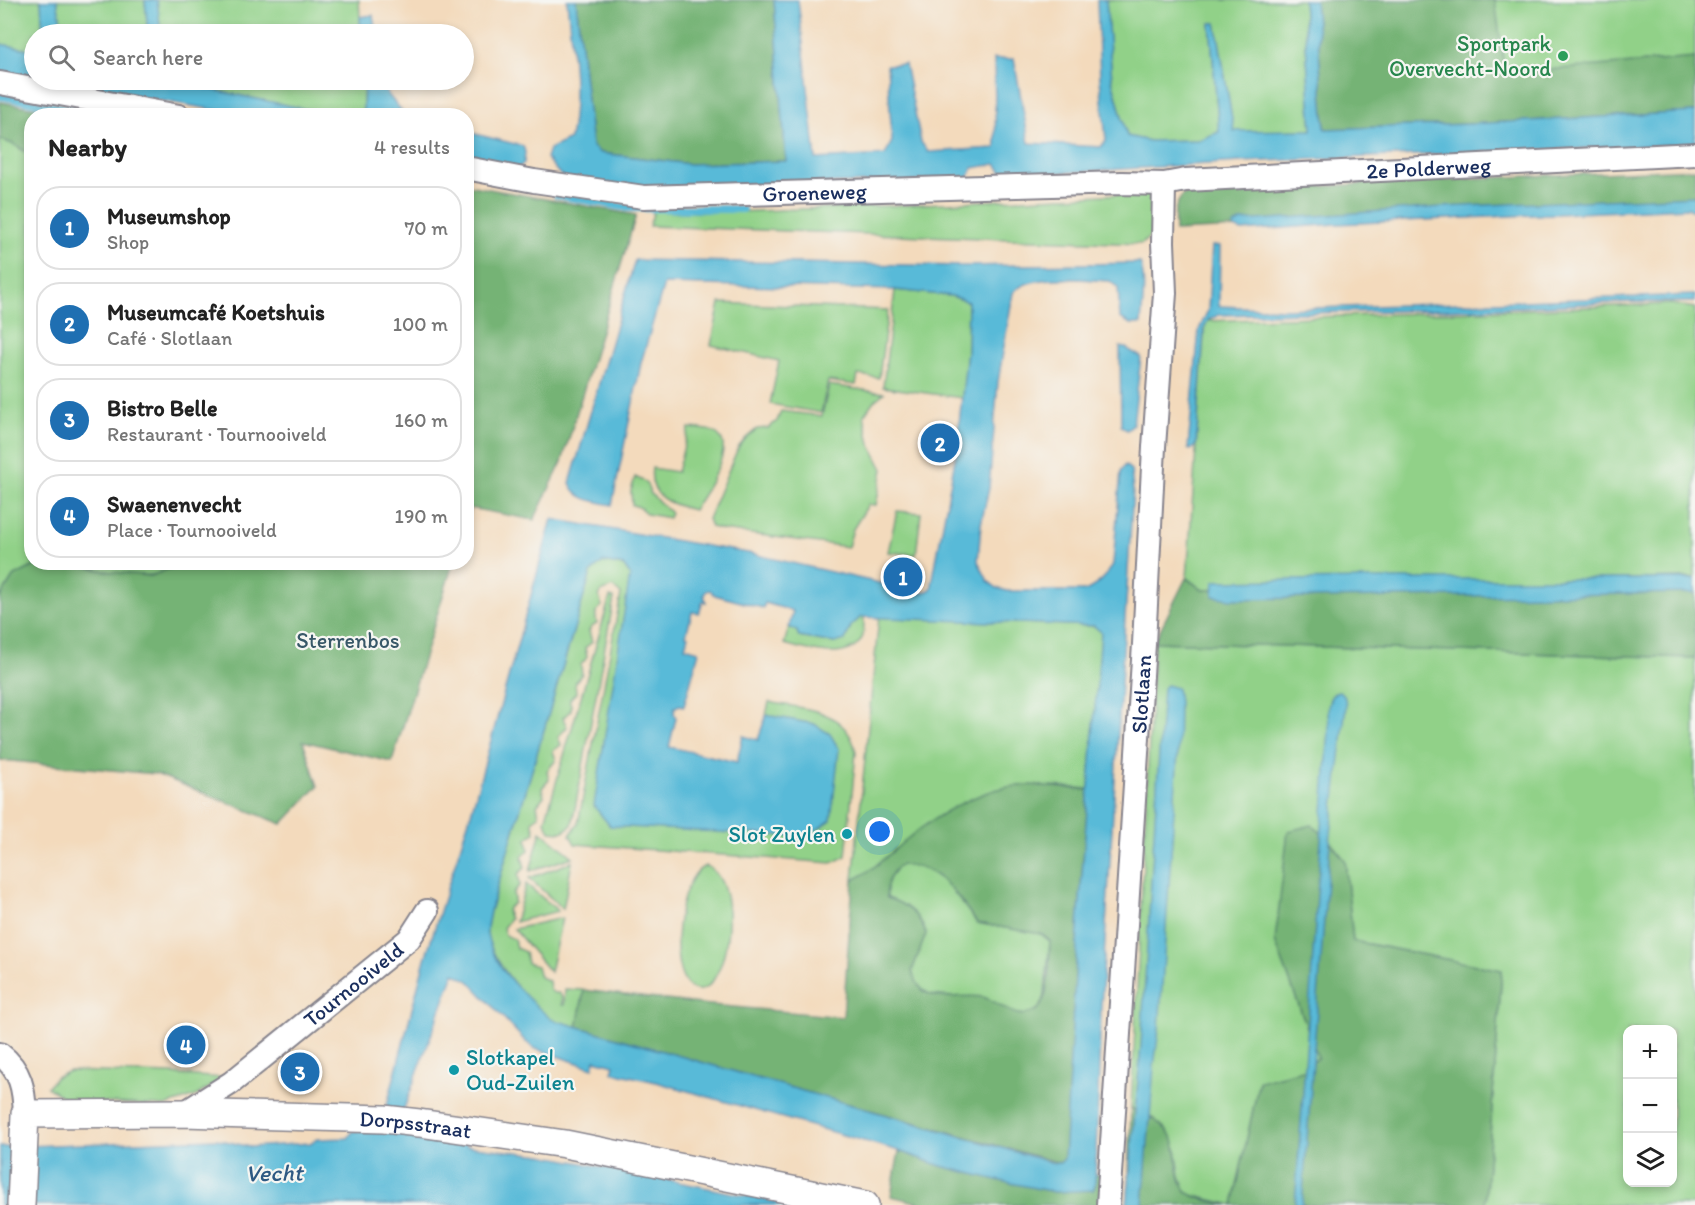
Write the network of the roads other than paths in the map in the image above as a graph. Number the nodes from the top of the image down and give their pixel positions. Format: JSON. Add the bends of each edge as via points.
{"nodes":[{"id":1,"x":0,"y":83,"type":"edge"},
{"id":2,"x":24,"y":87,"type":"edge"},
{"id":3,"x":38,"y":90,"type":"edge"},
{"id":4,"x":136,"y":108,"type":"edge"},
{"id":5,"x":1695,"y":154,"type":"edge"},
{"id":6,"x":474,"y":169,"type":"edge"},
{"id":7,"x":1164,"y":184,"type":"junction"},
{"id":8,"x":427,"y":911,"type":"dead end"},
{"id":9,"x":0,"y":1054,"type":"edge"},
{"id":10,"x":184,"y":1113,"type":"junction"},
{"id":11,"x":25,"y":1114,"type":"junction"},
{"id":12,"x":21,"y":1205,"type":"edge"},
{"id":13,"x":865,"y":1205,"type":"edge"},
{"id":14,"x":1108,"y":1205,"type":"edge"}],
"edges":[{"from":1,"to":2,"type":"street"},
{"from":3,"to":4,"type":"street"},
{"from":5,"to":7,"type":"street","name":"2e Polderweg"},
{"from":6,"to":7,"type":"street","name":"Groeneweg","via":[[644,197]]},
{"from":7,"to":14,"type":"street","name":"Slotlaan","via":[[1165,293]]},
{"from":8,"to":10,"type":"street","name":"Tournooiveld","via":[[409,939],[231,1083]]},
{"from":9,"to":11,"type":"street","via":[[22,1082]]},
{"from":10,"to":11,"type":"street","name":"Dorpsstraat"},
{"from":10,"to":13,"type":"street","name":"Dorpsstraat","via":[[395,1121],[464,1128],[565,1144]]},
{"from":11,"to":12,"type":"street"}]}
